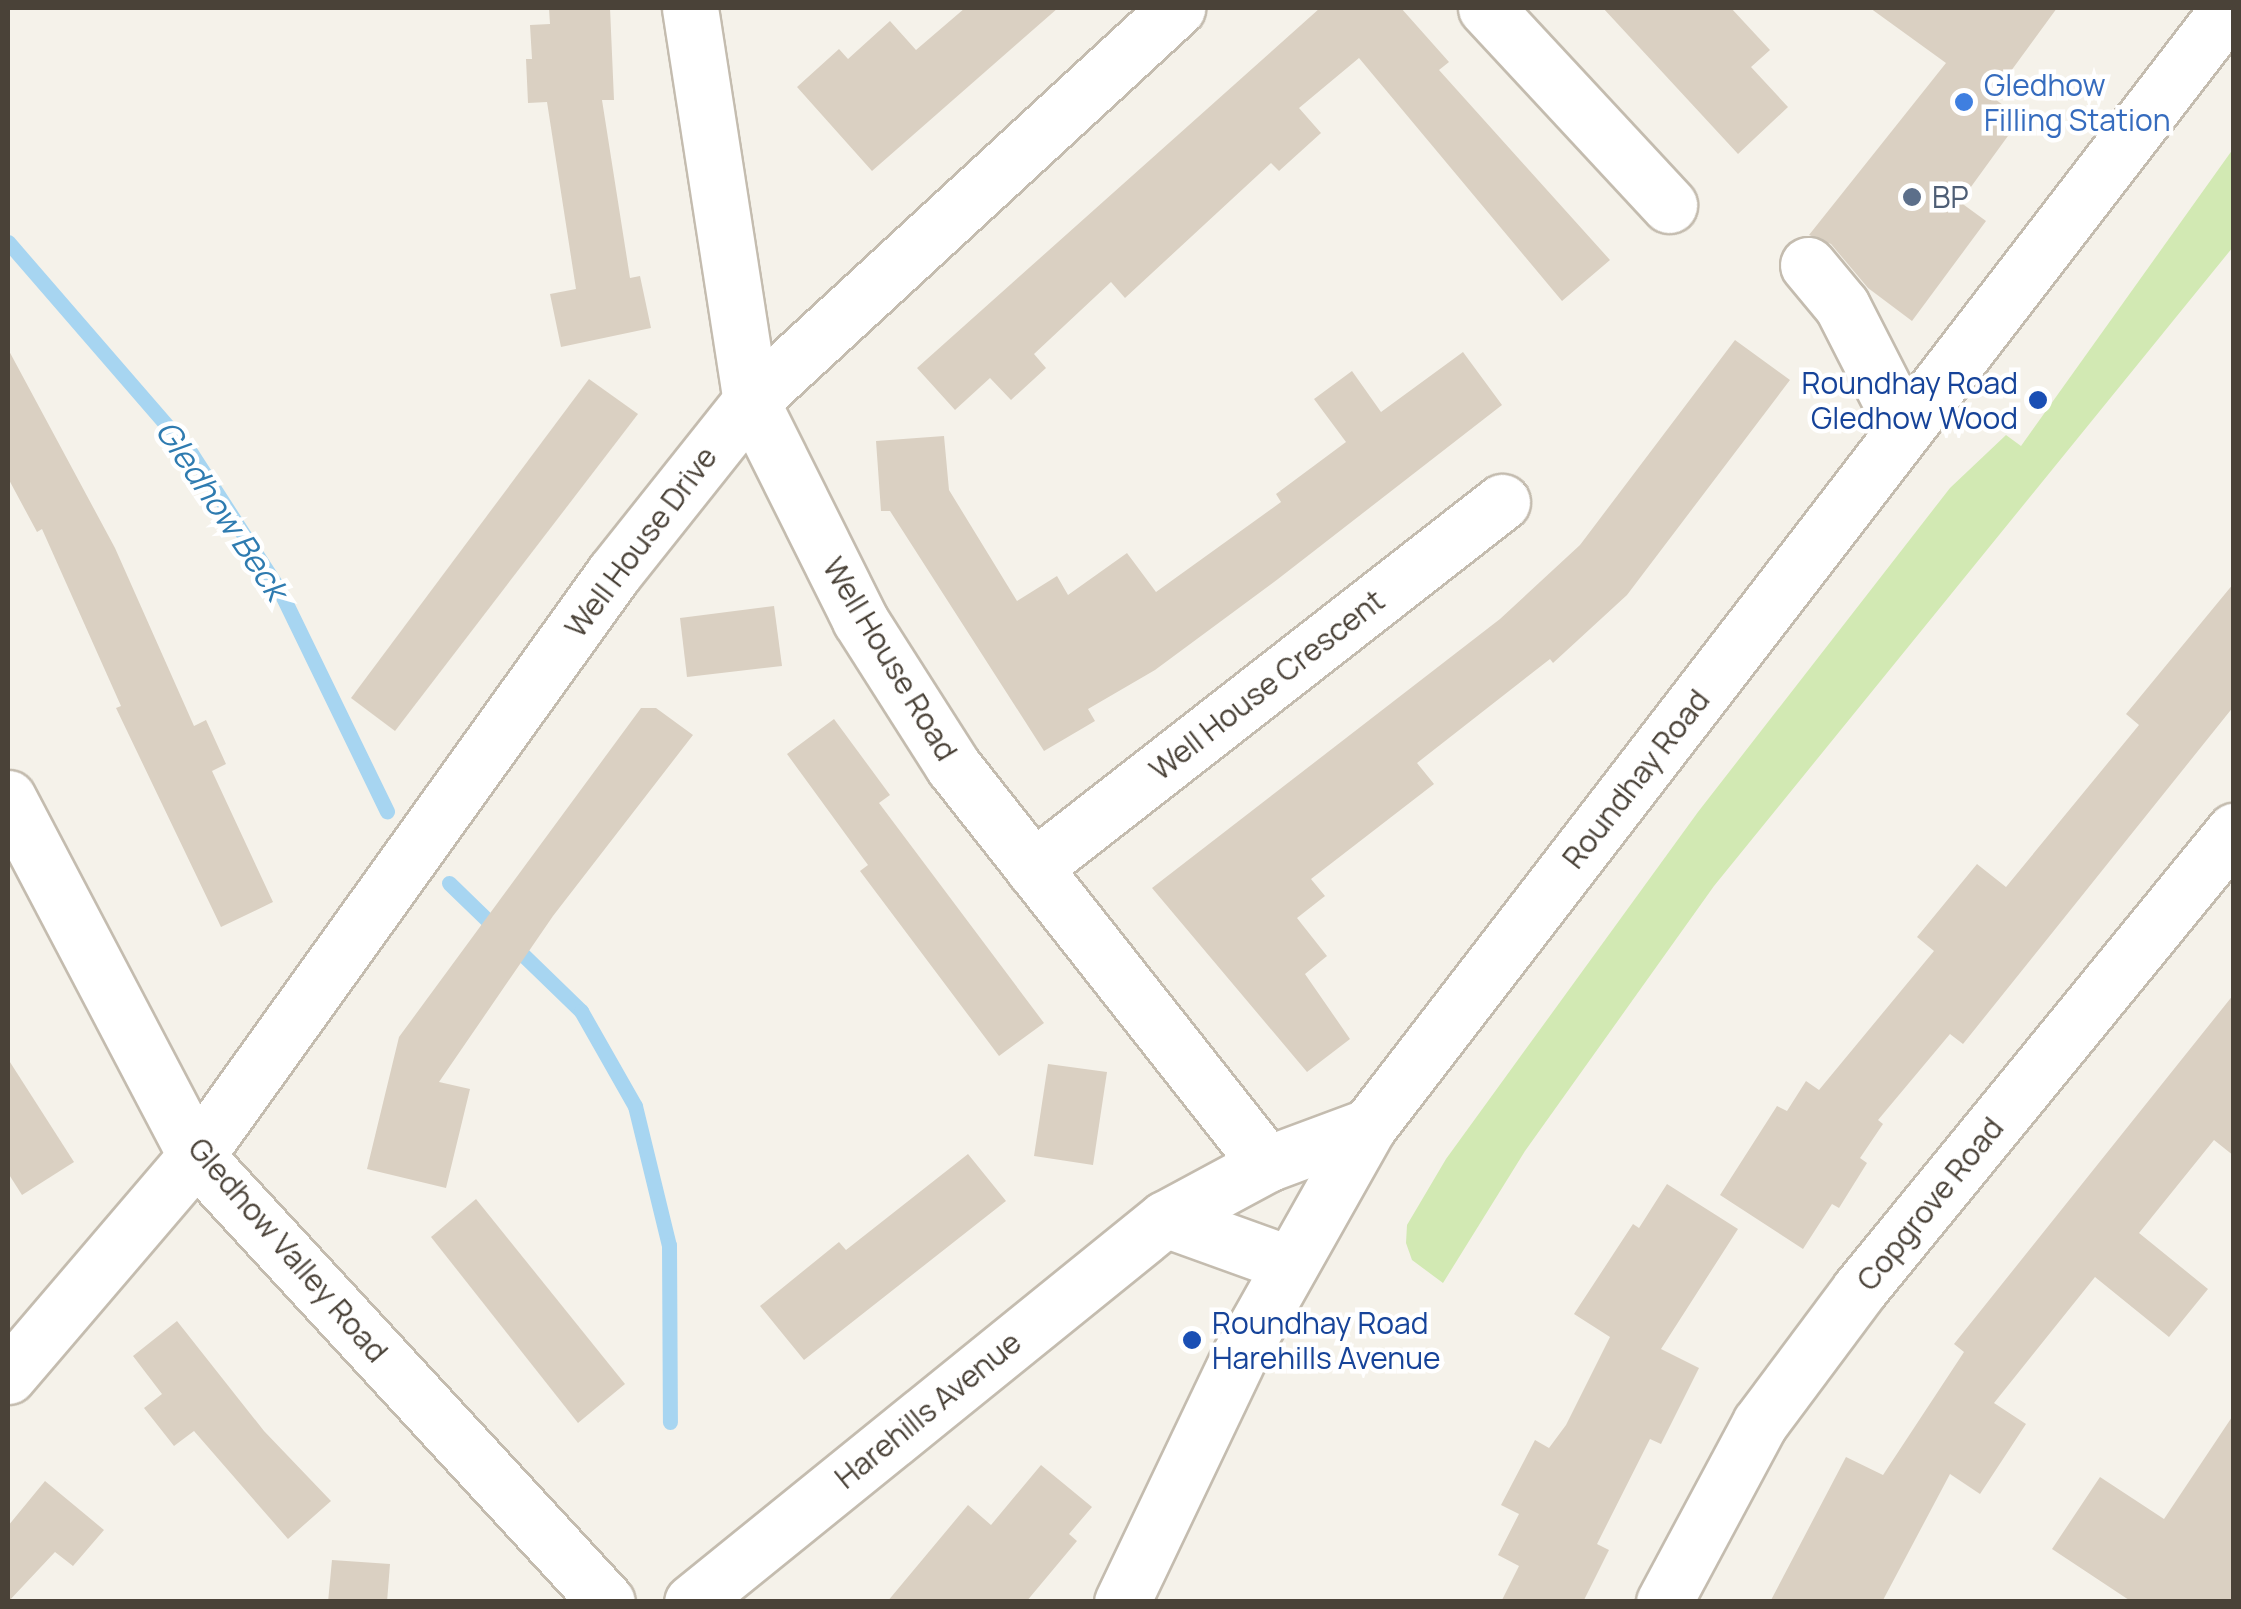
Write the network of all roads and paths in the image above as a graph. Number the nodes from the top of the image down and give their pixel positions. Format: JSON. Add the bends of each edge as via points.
{"nodes":[{"id":1,"x":690,"y":8,"type":"edge"},
{"id":2,"x":1178,"y":8,"type":"edge"},
{"id":3,"x":2222,"y":10,"type":"edge"},
{"id":4,"x":1511,"y":16,"type":"edge"},
{"id":5,"x":1669,"y":205,"type":"dead end"},
{"id":6,"x":1808,"y":264,"type":"dead end"},
{"id":7,"x":751,"y":400,"type":"junction"},
{"id":8,"x":1905,"y":429,"type":"junction"},
{"id":9,"x":1502,"y":502,"type":"dead end"},
{"id":10,"x":8,"y":798,"type":"edge"},
{"id":11,"x":2234,"y":831,"type":"edge"},
{"id":12,"x":1033,"y":868,"type":"junction"},
{"id":13,"x":1369,"y":1126,"type":"junction"},
{"id":14,"x":196,"y":1156,"type":"junction"},
{"id":15,"x":1268,"y":1164,"type":"junction"},
{"id":16,"x":1165,"y":1219,"type":"junction"},
{"id":17,"x":1290,"y":1264,"type":"junction"},
{"id":18,"x":8,"y":1376,"type":"edge"},
{"id":19,"x":607,"y":1602,"type":"edge"},
{"id":20,"x":692,"y":1602,"type":"edge"},
{"id":21,"x":1122,"y":1602,"type":"edge"},
{"id":22,"x":1664,"y":1602,"type":"edge"}],
"edges":[{"from":1,"to":7,"type":"street","name":"Well House Road"},
{"from":2,"to":7,"type":"street","name":"Well House Drive"},
{"from":3,"to":8,"type":"street","name":"Roundhay Road"},
{"from":4,"to":5,"type":"street"},
{"from":6,"to":8,"type":"street","via":[[1842,306]]},
{"from":7,"to":12,"type":"street","name":"Well House Road","via":[[860,620],[953,766]]},
{"from":7,"to":14,"type":"street","name":"Well House Drive","via":[[614,573]]},
{"from":8,"to":13,"type":"street","name":"Roundhay Road"},
{"from":9,"to":12,"type":"street","name":"Well House Crescent"},
{"from":10,"to":14,"type":"street","name":"Gledhow Valley Road"},
{"from":11,"to":22,"type":"street","name":"Copgrove Road","via":[[1859,1290],[1760,1423]]},
{"from":12,"to":15,"type":"street","name":"Well House Road"},
{"from":13,"to":15,"type":"street","name":"Harehills Avenue"},
{"from":13,"to":17,"type":"street","name":"Roundhay Road"},
{"from":14,"to":18,"type":"street","name":"Well House Drive"},
{"from":14,"to":19,"type":"street","name":"Gledhow Valley Road"},
{"from":15,"to":16,"type":"street","name":"Harehills Avenue"},
{"from":16,"to":17,"type":"street"},
{"from":16,"to":20,"type":"street","name":"Harehills Avenue"},
{"from":17,"to":21,"type":"street","name":"Roundhay Road"}]}
